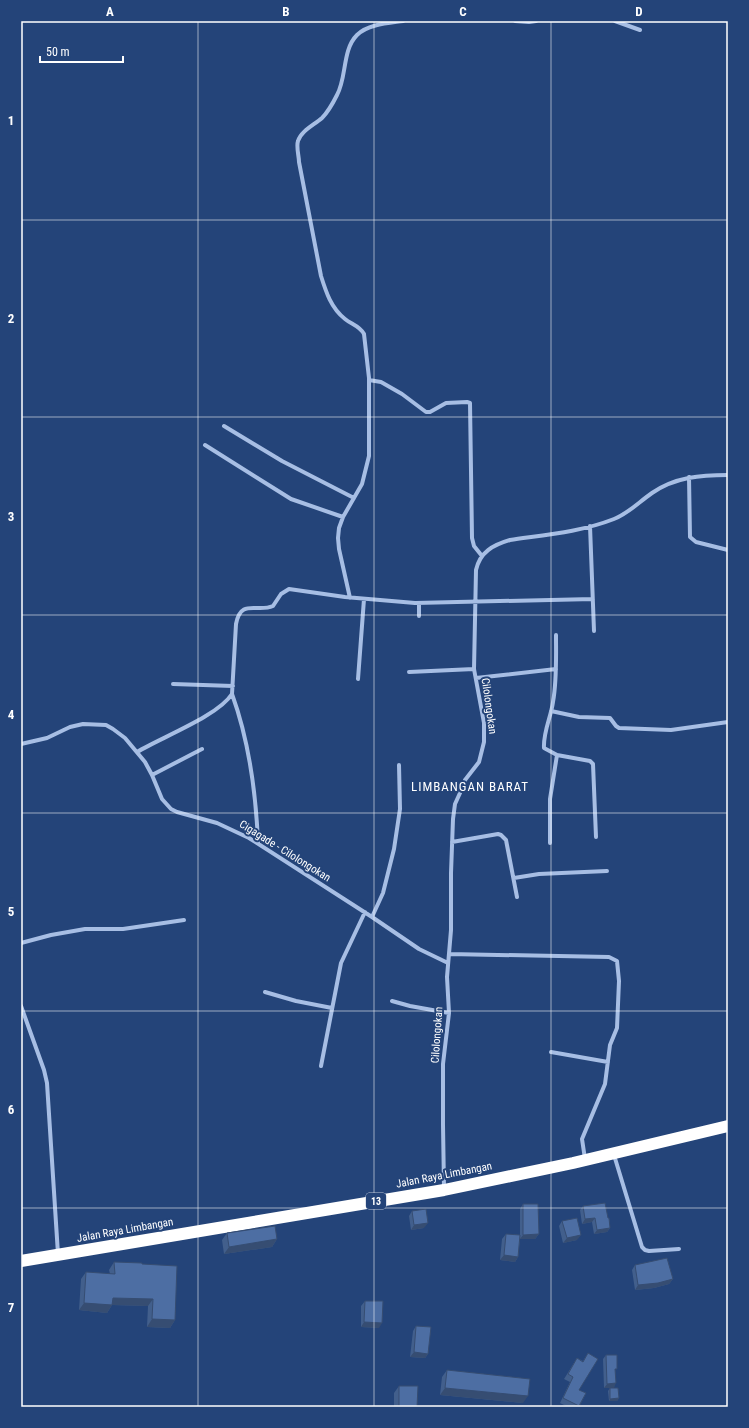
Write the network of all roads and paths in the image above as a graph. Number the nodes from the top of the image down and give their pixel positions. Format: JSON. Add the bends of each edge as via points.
{"nodes":[{"id":1,"x":403,"y":21,"type":"edge"},
{"id":2,"x":515,"y":21,"type":"edge"},
{"id":3,"x":536,"y":21,"type":"edge"},
{"id":4,"x":615,"y":21,"type":"edge"},
{"id":5,"x":640,"y":30,"type":"dead end"},
{"id":6,"x":369,"y":379,"type":"junction"},
{"id":7,"x":224,"y":426,"type":"dead end"},
{"id":8,"x":205,"y":445,"type":"dead end"},
{"id":9,"x":728,"y":475,"type":"edge"},
{"id":10,"x":689,"y":477,"type":"junction"},
{"id":11,"x":354,"y":498,"type":"junction"},
{"id":12,"x":343,"y":517,"type":"junction"},
{"id":13,"x":590,"y":526,"type":"junction"},
{"id":14,"x":728,"y":550,"type":"edge"},
{"id":15,"x":482,"y":556,"type":"junction"},
{"id":16,"x":350,"y":598,"type":"junction"},
{"id":17,"x":364,"y":599,"type":"junction"},
{"id":18,"x":593,"y":599,"type":"junction"},
{"id":19,"x":475,"y":602,"type":"junction"},
{"id":20,"x":419,"y":603,"type":"junction"},
{"id":21,"x":419,"y":616,"type":"dead end"},
{"id":22,"x":594,"y":631,"type":"dead end"},
{"id":23,"x":556,"y":635,"type":"dead end"},
{"id":24,"x":474,"y":669,"type":"junction"},
{"id":25,"x":556,"y":669,"type":"junction"},
{"id":26,"x":409,"y":672,"type":"dead end"},
{"id":27,"x":476,"y":678,"type":"junction"},
{"id":28,"x":358,"y":679,"type":"dead end"},
{"id":29,"x":173,"y":684,"type":"dead end"},
{"id":30,"x":233,"y":686,"type":"junction"},
{"id":31,"x":232,"y":694,"type":"junction"},
{"id":32,"x":551,"y":711,"type":"junction"},
{"id":33,"x":728,"y":722,"type":"edge"},
{"id":34,"x":21,"y":744,"type":"edge"},
{"id":35,"x":202,"y":749,"type":"dead end"},
{"id":36,"x":137,"y":752,"type":"junction"},
{"id":37,"x":557,"y":755,"type":"junction"},
{"id":38,"x":399,"y":765,"type":"dead end"},
{"id":39,"x":152,"y":775,"type":"junction"},
{"id":40,"x":596,"y":837,"type":"dead end"},
{"id":41,"x":452,"y":842,"type":"junction"},
{"id":42,"x":258,"y":843,"type":"junction"},
{"id":43,"x":550,"y":843,"type":"dead end"},
{"id":44,"x":608,"y":871,"type":"dead end"},
{"id":45,"x":514,"y":878,"type":"junction"},
{"id":46,"x":517,"y":897,"type":"dead end"},
{"id":47,"x":365,"y":912,"type":"junction"},
{"id":48,"x":372,"y":917,"type":"junction"},
{"id":49,"x":184,"y":920,"type":"dead end"},
{"id":50,"x":21,"y":943,"type":"edge"},
{"id":51,"x":449,"y":954,"type":"junction"},
{"id":52,"x":448,"y":963,"type":"junction"},
{"id":53,"x":265,"y":992,"type":"dead end"},
{"id":54,"x":392,"y":1001,"type":"dead end"},
{"id":55,"x":21,"y":1006,"type":"edge"},
{"id":56,"x":332,"y":1008,"type":"junction"},
{"id":57,"x":449,"y":1013,"type":"junction"},
{"id":58,"x":551,"y":1052,"type":"dead end"},
{"id":59,"x":608,"y":1062,"type":"junction"},
{"id":60,"x":321,"y":1066,"type":"dead end"},
{"id":61,"x":728,"y":1126,"type":"edge"},
{"id":62,"x":613,"y":1153,"type":"junction"},
{"id":63,"x":586,"y":1160,"type":"junction"},
{"id":64,"x":444,"y":1190,"type":"junction"},
{"id":65,"x":679,"y":1249,"type":"dead end"},
{"id":66,"x":58,"y":1255,"type":"junction"},
{"id":67,"x":21,"y":1261,"type":"edge"}],
"edges":[{"from":1,"to":6,"type":"street","via":[[367,29],[353,40],[338,93],[329,109],[301,136],[297,144],[320,276],[330,302],[338,313],[360,328],[364,334]]},
{"from":2,"to":3,"type":"street"},
{"from":4,"to":5,"type":"street"},
{"from":6,"to":11,"type":"street","via":[[369,456],[362,484]]},
{"from":6,"to":15,"type":"street","via":[[381,382],[402,394],[426,412],[446,403],[470,403],[472,538],[474,546]]},
{"from":7,"to":11,"type":"street","via":[[282,461]]},
{"from":8,"to":12,"type":"street","via":[[286,496]]},
{"from":9,"to":10,"type":"street"},
{"from":10,"to":13,"type":"street","via":[[662,487],[624,515]]},
{"from":10,"to":14,"type":"street","via":[[690,537],[696,542]]},
{"from":11,"to":12,"type":"street"},
{"from":12,"to":16,"type":"street","via":[[338,538]]},
{"from":13,"to":15,"type":"street","via":[[510,540],[489,549]]},
{"from":13,"to":18,"type":"street"},
{"from":15,"to":19,"type":"street","name":"Cilolongokan","via":[[476,570]]},
{"from":16,"to":17,"type":"street"},
{"from":16,"to":30,"type":"street","via":[[292,588],[285,590],[271,607],[242,610],[236,624]]},
{"from":17,"to":20,"type":"street"},
{"from":17,"to":28,"type":"street"},
{"from":18,"to":19,"type":"street"},
{"from":18,"to":22,"type":"street"},
{"from":19,"to":20,"type":"street"},
{"from":19,"to":24,"type":"street","name":"Cilolongokan"},
{"from":20,"to":21,"type":"street"},
{"from":23,"to":25,"type":"street"},
{"from":24,"to":26,"type":"street"},
{"from":24,"to":27,"type":"street","name":"Cilolongokan"},
{"from":25,"to":27,"type":"street"},
{"from":25,"to":32,"type":"street"},
{"from":27,"to":41,"type":"street","name":"Cilolongokan","via":[[484,723],[484,742],[479,762],[466,780],[455,804]]},
{"from":29,"to":30,"type":"street"},
{"from":30,"to":31,"type":"street"},
{"from":31,"to":36,"type":"street","via":[[228,701],[206,716]]},
{"from":31,"to":42,"type":"street","via":[[251,768]]},
{"from":32,"to":33,"type":"street","via":[[579,717],[610,718],[619,728],[671,730]]},
{"from":32,"to":37,"type":"street","via":[[544,748]]},
{"from":34,"to":36,"type":"street","name":"Cigagade - Cilolongokan","via":[[47,738],[70,727],[95,724],[113,729]]},
{"from":35,"to":39,"type":"street"},
{"from":36,"to":39,"type":"street","name":"Cigagade - Cilolongokan"},
{"from":37,"to":40,"type":"street","via":[[590,761],[593,764]]},
{"from":37,"to":43,"type":"street","via":[[550,799]]},
{"from":38,"to":48,"type":"street","via":[[400,809],[394,849],[382,893]]},
{"from":39,"to":42,"type":"street","name":"Cigagade - Cilolongokan","via":[[162,799],[171,809],[233,829]]},
{"from":41,"to":45,"type":"street","via":[[501,835],[506,840]]},
{"from":41,"to":51,"type":"street","name":"Cilolongokan"},
{"from":42,"to":47,"type":"street","name":"Cigagade - Cilolongokan"},
{"from":44,"to":45,"type":"street"},
{"from":45,"to":46,"type":"street"},
{"from":47,"to":48,"type":"street","name":"Cigagade - Cilolongokan"},
{"from":47,"to":56,"type":"street","via":[[341,962]]},
{"from":48,"to":52,"type":"street","name":"Cigagade - Cilolongokan","via":[[418,949]]},
{"from":49,"to":50,"type":"street","via":[[123,930],[85,929]]},
{"from":51,"to":52,"type":"street","name":"Cilolongokan"},
{"from":51,"to":59,"type":"street","via":[[613,958],[618,965],[618,1016]]},
{"from":52,"to":57,"type":"street","name":"Cilolongokan"},
{"from":53,"to":56,"type":"street","via":[[296,1002]]},
{"from":54,"to":57,"type":"street"},
{"from":55,"to":66,"type":"street","via":[[47,1083]]},
{"from":56,"to":60,"type":"street"},
{"from":57,"to":64,"type":"street","name":"Cilolongokan","via":[[443,1064]]},
{"from":58,"to":59,"type":"street"},
{"from":59,"to":63,"type":"street","via":[[605,1084],[582,1139]]},
{"from":61,"to":62,"type":"highway","name":"Jalan Raya Limbangan","number":"13"},
{"from":62,"to":63,"type":"highway","name":"Jalan Raya Limbangan","number":"13"},
{"from":62,"to":65,"type":"street","via":[[642,1247],[649,1251]]},
{"from":63,"to":64,"type":"highway","name":"Jalan Raya Limbangan","number":"13"},
{"from":64,"to":66,"type":"highway","name":"Jalan Raya Limbangan","number":"13"},
{"from":66,"to":67,"type":"highway","name":"Jalan Raya Limbangan","number":"13"}]}
